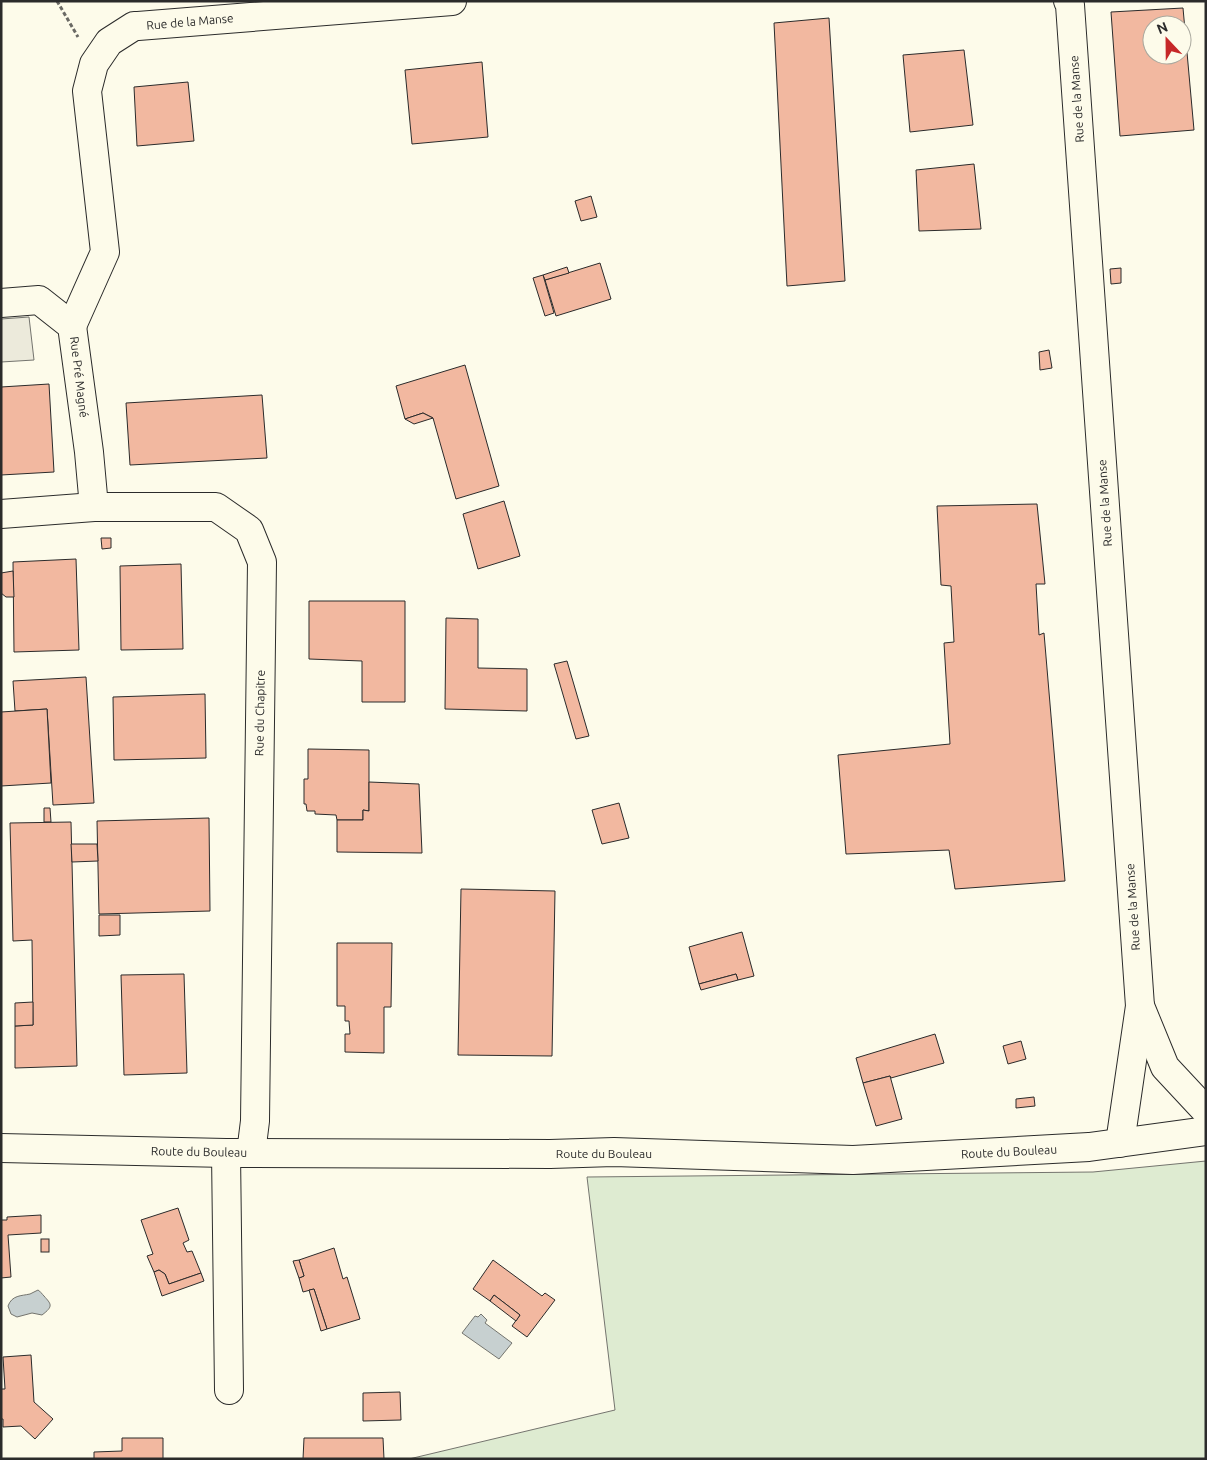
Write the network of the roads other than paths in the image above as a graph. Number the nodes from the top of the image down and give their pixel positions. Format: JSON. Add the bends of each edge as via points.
{"nodes":[{"id":1,"x":452,"y":1,"type":"edge"},
{"id":2,"x":1068,"y":1,"type":"edge"},
{"id":3,"x":214,"y":10,"type":"edge"},
{"id":4,"x":1,"y":304,"type":"edge"},
{"id":5,"x":72,"y":326,"type":"junction"},
{"id":6,"x":94,"y":507,"type":"junction"},
{"id":7,"x":1,"y":514,"type":"edge"},
{"id":8,"x":1140,"y":1006,"type":"junction"},
{"id":9,"x":1206,"y":1111,"type":"edge"},
{"id":10,"x":1206,"y":1131,"type":"edge"},
{"id":11,"x":1120,"y":1143,"type":"junction"},
{"id":12,"x":1,"y":1148,"type":"edge"},
{"id":13,"x":239,"y":1153,"type":"junction"},
{"id":14,"x":229,"y":1390,"type":"dead end"}],
"edges":[{"from":1,"to":3,"type":"street","name":"Rue de la Manse"},
{"from":2,"to":8,"type":"street","name":"Rue de la Manse"},
{"from":3,"to":5,"type":"street","name":"Rue de la Manse","via":[[134,26],[108,42],[94,64],[87,90],[105,252]]},
{"from":4,"to":5,"type":"street","name":"Rue Pré Magné","via":[[39,300]]},
{"from":5,"to":6,"type":"street","name":"Rue Pré Magné"},
{"from":6,"to":7,"type":"street","name":"Rue du Chapitre"},
{"from":6,"to":13,"type":"street","name":"Rue du Chapitre","via":[[216,507],[249,530],[262,562],[255,1121]]},
{"from":8,"to":9,"type":"street","via":[[1165,1067]]},
{"from":8,"to":11,"type":"street"},
{"from":10,"to":11,"type":"street","name":"Route du Bouleau"},
{"from":11,"to":13,"type":"street","name":"Route du Bouleau","via":[[853,1160],[614,1152]]},
{"from":12,"to":13,"type":"street","name":"Route du Bouleau"},
{"from":13,"to":14,"type":"street","name":"Rue du Chapitre"}]}
